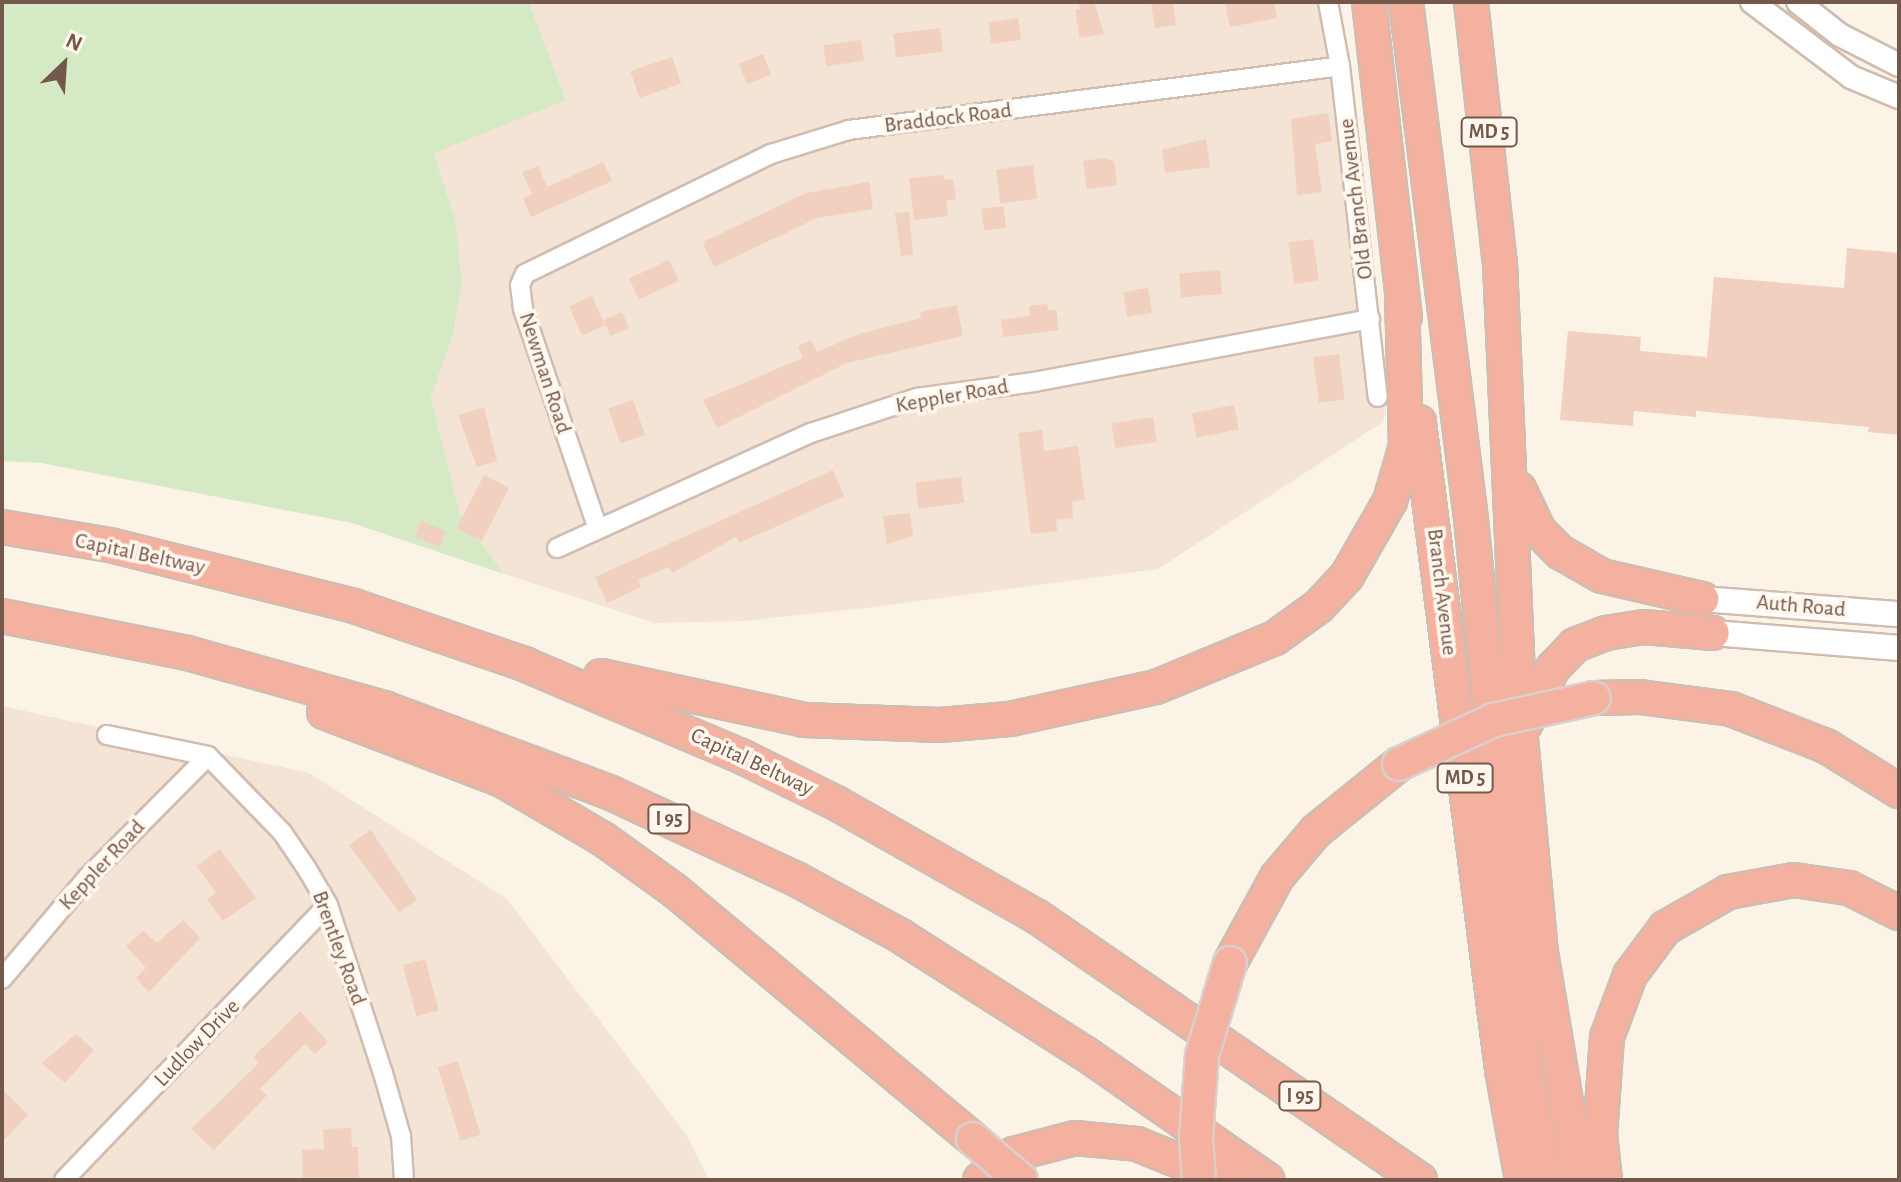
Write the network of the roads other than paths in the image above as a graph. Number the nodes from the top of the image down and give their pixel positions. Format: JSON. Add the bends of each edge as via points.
{"nodes":[{"id":1,"x":1328,"y":2,"type":"edge"},
{"id":2,"x":1369,"y":2,"type":"edge"},
{"id":3,"x":1406,"y":2,"type":"edge"},
{"id":4,"x":1471,"y":2,"type":"edge"},
{"id":5,"x":1752,"y":2,"type":"edge"},
{"id":6,"x":1798,"y":2,"type":"edge"},
{"id":7,"x":1899,"y":65,"type":"edge"},
{"id":8,"x":1340,"y":66,"type":"junction"},
{"id":9,"x":1899,"y":97,"type":"edge"},
{"id":10,"x":580,"y":250,"type":"joint"},
{"id":11,"x":1402,"y":297,"type":"junction"},
{"id":12,"x":1370,"y":319,"type":"junction"},
{"id":13,"x":1378,"y":397,"type":"dead end"},
{"id":14,"x":1512,"y":467,"type":"junction"},
{"id":15,"x":2,"y":527,"type":"edge"},
{"id":16,"x":598,"y":529,"type":"junction"},
{"id":17,"x":557,"y":548,"type":"dead end"},
{"id":18,"x":1702,"y":599,"type":"joint"},
{"id":19,"x":354,"y":606,"type":"junction"},
{"id":20,"x":1899,"y":614,"type":"edge"},
{"id":21,"x":2,"y":617,"type":"edge"},
{"id":22,"x":1713,"y":633,"type":"joint"},
{"id":23,"x":1899,"y":648,"type":"edge"},
{"id":24,"x":107,"y":735,"type":"dead end"},
{"id":25,"x":1521,"y":738,"type":"junction"},
{"id":26,"x":208,"y":756,"type":"junction"},
{"id":27,"x":1899,"y":791,"type":"edge"},
{"id":28,"x":328,"y":905,"type":"junction"},
{"id":29,"x":1899,"y":913,"type":"edge"},
{"id":30,"x":1488,"y":960,"type":"junction"},
{"id":31,"x":2,"y":979,"type":"edge"},
{"id":32,"x":1180,"y":1013,"type":"junction"},
{"id":33,"x":64,"y":1180,"type":"edge"},
{"id":34,"x":404,"y":1180,"type":"edge"},
{"id":35,"x":980,"y":1180,"type":"edge"},
{"id":36,"x":1021,"y":1180,"type":"edge"},
{"id":37,"x":1199,"y":1180,"type":"edge"},
{"id":38,"x":1225,"y":1180,"type":"edge"},
{"id":39,"x":1267,"y":1180,"type":"edge"},
{"id":40,"x":1420,"y":1180,"type":"edge"},
{"id":41,"x":1439,"y":1180,"type":"edge"},
{"id":42,"x":1509,"y":1180,"type":"edge"},
{"id":43,"x":1522,"y":1180,"type":"edge"},
{"id":44,"x":1547,"y":1180,"type":"edge"},
{"id":45,"x":1579,"y":1180,"type":"edge"},
{"id":46,"x":1605,"y":1180,"type":"edge"}],
"edges":[{"from":1,"to":8,"type":"street","name":"Old Branch Avenue"},
{"from":2,"to":11,"type":"highway","name":"Branch Avenue","number":"MD 5"},
{"from":3,"to":44,"type":"highway","via":[[1471,519],[1526,1070]]},
{"from":4,"to":14,"type":"highway","number":"MD 5","via":[[1488,118]]},
{"from":5,"to":9,"type":"street","via":[[1851,77]]},
{"from":6,"to":7,"type":"street","via":[[1840,35]]},
{"from":8,"to":10,"type":"street","name":"Braddock Road","via":[[849,130],[771,154]]},
{"from":8,"to":12,"type":"street","name":"Old Branch Avenue"},
{"from":10,"to":16,"type":"street","name":"Newman Road","via":[[525,274],[520,285],[527,323]]},
{"from":11,"to":19,"type":"highway","via":[[1406,446],[1390,501],[1371,540],[1319,606],[1275,638],[1156,687],[1010,719],[940,725],[804,720],[644,687]]},
{"from":11,"to":30,"type":"highway","name":"Branch Avenue","number":"MD 5"},
{"from":12,"to":13,"type":"street","name":"Old Branch Avenue"},
{"from":12,"to":16,"type":"street","name":"Keppler Road","via":[[1034,382],[917,398],[811,433]]},
{"from":14,"to":18,"type":"highway","via":[[1539,531],[1560,552],[1602,576]]},
{"from":14,"to":25,"type":"highway","number":"MD 5"},
{"from":15,"to":19,"type":"highway","name":"Capital Beltway","number":"I 95","via":[[110,545]]},
{"from":16,"to":17,"type":"street","name":"Keppler Road"},
{"from":18,"to":20,"type":"main road","name":"Auth Road"},
{"from":19,"to":32,"type":"highway","name":"Capital Beltway","number":"I 95","via":[[524,664],[754,762],[1022,908]]},
{"from":21,"to":36,"type":"highway","bridge":true,"via":[[184,665],[376,729],[502,780],[603,839],[674,890]]},
{"from":21,"to":39,"type":"highway","number":"I 95","via":[[173,650],[294,682],[495,746],[611,793],[796,879],[899,935],[1074,1046]]},
{"from":22,"to":23,"type":"main road","name":"Auth Road"},
{"from":22,"to":25,"type":"highway","via":[[1644,627],[1575,645],[1536,697]]},
{"from":24,"to":26,"type":"street"},
{"from":25,"to":45,"type":"highway","number":"MD 5","via":[[1541,952]]},
{"from":26,"to":28,"type":"street","name":"Brentley Road","via":[[282,832]]},
{"from":26,"to":31,"type":"street","name":"Keppler Road","via":[[88,877]]},
{"from":27,"to":37,"type":"highway","bridge":true,"via":[[1826,746],[1731,709],[1640,697],[1548,704],[1494,720],[1399,764],[1349,800],[1306,843],[1270,888],[1230,963],[1202,1055]]},
{"from":28,"to":33,"type":"street","name":"Ludlow Drive"},
{"from":28,"to":34,"type":"street","name":"Brentley Road","via":[[401,1136]]},
{"from":29,"to":46,"type":"highway","via":[[1849,888],[1794,880],[1728,892],[1665,928],[1630,975],[1607,1037],[1600,1135]]},
{"from":30,"to":42,"type":"highway","via":[[1494,1071]]},
{"from":30,"to":43,"type":"highway","name":"Branch Avenue","number":"MD 5"},
{"from":32,"to":40,"type":"highway","name":"Capital Beltway","number":"I 95"},
{"from":32,"to":41,"type":"highway"},
{"from":35,"to":38,"type":"highway","via":[[1014,1154],[1075,1138],[1137,1144]]}]}
